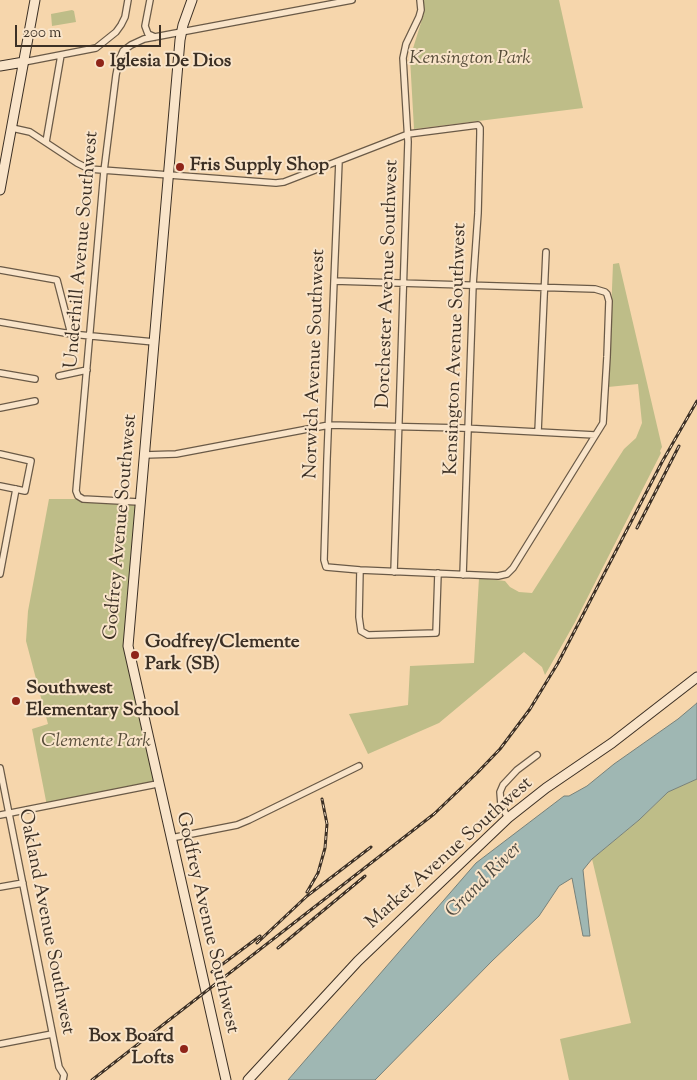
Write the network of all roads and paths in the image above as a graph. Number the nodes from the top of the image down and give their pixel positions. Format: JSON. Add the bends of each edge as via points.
{"nodes":[{"id":1,"x":35,"y":0,"type":"edge"},
{"id":2,"x":128,"y":0,"type":"edge"},
{"id":3,"x":150,"y":0,"type":"edge"},
{"id":4,"x":192,"y":0,"type":"edge"},
{"id":5,"x":352,"y":0,"type":"edge"},
{"id":6,"x":420,"y":0,"type":"edge"},
{"id":7,"x":181,"y":33,"type":"junction"},
{"id":8,"x":155,"y":37,"type":"junction"},
{"id":9,"x":61,"y":55,"type":"junction"},
{"id":10,"x":24,"y":62,"type":"junction"},
{"id":11,"x":0,"y":66,"type":"edge"},
{"id":12,"x":12,"y":128,"type":"junction"},
{"id":13,"x":408,"y":134,"type":"junction"},
{"id":14,"x":46,"y":142,"type":"junction"},
{"id":15,"x":339,"y":161,"type":"junction"},
{"id":16,"x":104,"y":171,"type":"junction"},
{"id":17,"x":168,"y":176,"type":"junction"},
{"id":18,"x":0,"y":190,"type":"edge"},
{"id":19,"x":546,"y":252,"type":"dead end"},
{"id":20,"x":0,"y":270,"type":"edge"},
{"id":21,"x":334,"y":281,"type":"junction"},
{"id":22,"x":404,"y":284,"type":"junction"},
{"id":23,"x":473,"y":286,"type":"junction"},
{"id":24,"x":543,"y":287,"type":"junction"},
{"id":25,"x":0,"y":322,"type":"edge"},
{"id":26,"x":71,"y":334,"type":"junction"},
{"id":27,"x":90,"y":336,"type":"junction"},
{"id":28,"x":154,"y":342,"type":"junction"},
{"id":29,"x":87,"y":370,"type":"junction"},
{"id":30,"x":0,"y":373,"type":"edge"},
{"id":31,"x":59,"y":376,"type":"dead end"},
{"id":32,"x":35,"y":379,"type":"dead end"},
{"id":33,"x":35,"y":401,"type":"dead end"},
{"id":34,"x":0,"y":408,"type":"edge"},
{"id":35,"x":329,"y":425,"type":"junction"},
{"id":36,"x":399,"y":427,"type":"junction"},
{"id":37,"x":469,"y":428,"type":"junction"},
{"id":38,"x":538,"y":432,"type":"junction"},
{"id":39,"x":595,"y":434,"type":"junction"},
{"id":40,"x":0,"y":454,"type":"edge"},
{"id":41,"x":144,"y":455,"type":"junction"},
{"id":42,"x":0,"y":486,"type":"edge"},
{"id":43,"x":16,"y":489,"type":"junction"},
{"id":44,"x":139,"y":502,"type":"junction"},
{"id":45,"x":360,"y":570,"type":"junction"},
{"id":46,"x":394,"y":572,"type":"junction"},
{"id":47,"x":438,"y":573,"type":"junction"},
{"id":48,"x":0,"y":574,"type":"edge"},
{"id":49,"x":464,"y":574,"type":"junction"},
{"id":50,"x":697,"y":677,"type":"edge"},
{"id":51,"x":537,"y":755,"type":"dead end"},
{"id":52,"x":359,"y":766,"type":"dead end"},
{"id":53,"x":0,"y":768,"type":"edge"},
{"id":54,"x":158,"y":784,"type":"junction"},
{"id":55,"x":8,"y":813,"type":"junction"},
{"id":56,"x":0,"y":815,"type":"edge"},
{"id":57,"x":508,"y":818,"type":"junction"},
{"id":58,"x":171,"y":838,"type":"junction"},
{"id":59,"x":23,"y":883,"type":"junction"},
{"id":60,"x":0,"y":887,"type":"edge"},
{"id":61,"x":52,"y":1034,"type":"junction"},
{"id":62,"x":0,"y":1043,"type":"edge"},
{"id":63,"x":63,"y":1080,"type":"edge"},
{"id":64,"x":226,"y":1080,"type":"edge"},
{"id":65,"x":248,"y":1080,"type":"edge"}],
"edges":[{"from":1,"to":10,"type":"main road"},
{"from":2,"to":9,"type":"street","via":[[121,25],[101,45]]},
{"from":3,"to":8,"type":"street","via":[[145,26],[148,34]]},
{"from":4,"to":7,"type":"main road","name":"Godfrey Avenue Southwest"},
{"from":5,"to":7,"type":"street","name":"Underhill Avenue Southwest"},
{"from":6,"to":13,"type":"street","name":"Dorchester Avenue Southwest","via":[[419,17],[403,58]]},
{"from":7,"to":8,"type":"street","name":"Underhill Avenue Southwest"},
{"from":7,"to":17,"type":"main road","name":"Godfrey Avenue Southwest"},
{"from":8,"to":16,"type":"street","name":"Underhill Avenue Southwest","via":[[131,45],[119,60]]},
{"from":9,"to":10,"type":"street"},
{"from":9,"to":14,"type":"street"},
{"from":10,"to":11,"type":"main road"},
{"from":10,"to":12,"type":"main road"},
{"from":12,"to":14,"type":"street","via":[[30,132]]},
{"from":12,"to":18,"type":"main road"},
{"from":13,"to":15,"type":"street"},
{"from":13,"to":22,"type":"street","name":"Dorchester Avenue Southwest"},
{"from":13,"to":23,"type":"street","name":"Kensington Avenue Southwest","via":[[478,125],[478,213]]},
{"from":14,"to":16,"type":"street","via":[[77,163]]},
{"from":15,"to":17,"type":"street","via":[[276,183]]},
{"from":15,"to":21,"type":"street","name":"Norwich Avenue Southwest"},
{"from":16,"to":17,"type":"street"},
{"from":16,"to":27,"type":"street","name":"Underhill Avenue Southwest"},
{"from":17,"to":28,"type":"main road","name":"Godfrey Avenue Southwest"},
{"from":19,"to":24,"type":"street"},
{"from":20,"to":26,"type":"street","via":[[57,280]]},
{"from":21,"to":22,"type":"street"},
{"from":21,"to":35,"type":"street","name":"Norwich Avenue Southwest"},
{"from":22,"to":23,"type":"street"},
{"from":22,"to":36,"type":"street","name":"Dorchester Avenue Southwest"},
{"from":23,"to":24,"type":"street"},
{"from":23,"to":37,"type":"street","name":"Kensington Avenue Southwest"},
{"from":24,"to":38,"type":"street"},
{"from":24,"to":39,"type":"street","via":[[595,289],[609,297],[604,416]]},
{"from":25,"to":26,"type":"street"},
{"from":26,"to":27,"type":"street"},
{"from":27,"to":28,"type":"street"},
{"from":27,"to":29,"type":"street","name":"Underhill Avenue Southwest"},
{"from":28,"to":41,"type":"main road","name":"Godfrey Avenue Southwest"},
{"from":29,"to":31,"type":"street"},
{"from":29,"to":44,"type":"street","name":"Underhill Avenue Southwest","via":[[77,494],[83,499]]},
{"from":30,"to":32,"type":"street"},
{"from":33,"to":34,"type":"street"},
{"from":35,"to":36,"type":"street"},
{"from":35,"to":41,"type":"street","via":[[176,454]]},
{"from":35,"to":45,"type":"street","name":"Norwich Avenue Southwest","via":[[324,560],[326,567]]},
{"from":36,"to":37,"type":"street"},
{"from":36,"to":46,"type":"street","name":"Dorchester Avenue Southwest"},
{"from":37,"to":38,"type":"street"},
{"from":37,"to":49,"type":"street","name":"Kensington Avenue Southwest"},
{"from":38,"to":39,"type":"street"},
{"from":39,"to":49,"type":"street","via":[[508,574]]},
{"from":40,"to":43,"type":"street","via":[[31,460],[25,491]]},
{"from":41,"to":44,"type":"main road","name":"Godfrey Avenue Southwest"},
{"from":42,"to":43,"type":"street"},
{"from":43,"to":48,"type":"street"},
{"from":44,"to":54,"type":"main road","name":"Godfrey Avenue Southwest","via":[[128,646]]},
{"from":45,"to":46,"type":"street"},
{"from":45,"to":47,"type":"street","via":[[359,617],[361,631],[368,634],[436,633]]},
{"from":46,"to":47,"type":"street"},
{"from":47,"to":49,"type":"street"},
{"from":50,"to":57,"type":"main road","name":"Market Avenue Southwest"},
{"from":51,"to":57,"type":"street","via":[[503,784],[501,805]]},
{"from":52,"to":58,"type":"street","via":[[249,820]]},
{"from":53,"to":55,"type":"street","name":"Oakland Avenue Southwest"},
{"from":54,"to":55,"type":"street"},
{"from":54,"to":58,"type":"main road","name":"Godfrey Avenue Southwest"},
{"from":55,"to":56,"type":"street"},
{"from":55,"to":59,"type":"street","name":"Oakland Avenue Southwest"},
{"from":57,"to":65,"type":"main road","name":"Market Avenue Southwest","via":[[358,961]]},
{"from":58,"to":64,"type":"main road","name":"Godfrey Avenue Southwest"},
{"from":59,"to":60,"type":"street"},
{"from":59,"to":61,"type":"street","name":"Oakland Avenue Southwest"},
{"from":61,"to":62,"type":"street"},
{"from":61,"to":63,"type":"street","name":"Oakland Avenue Southwest"}]}
